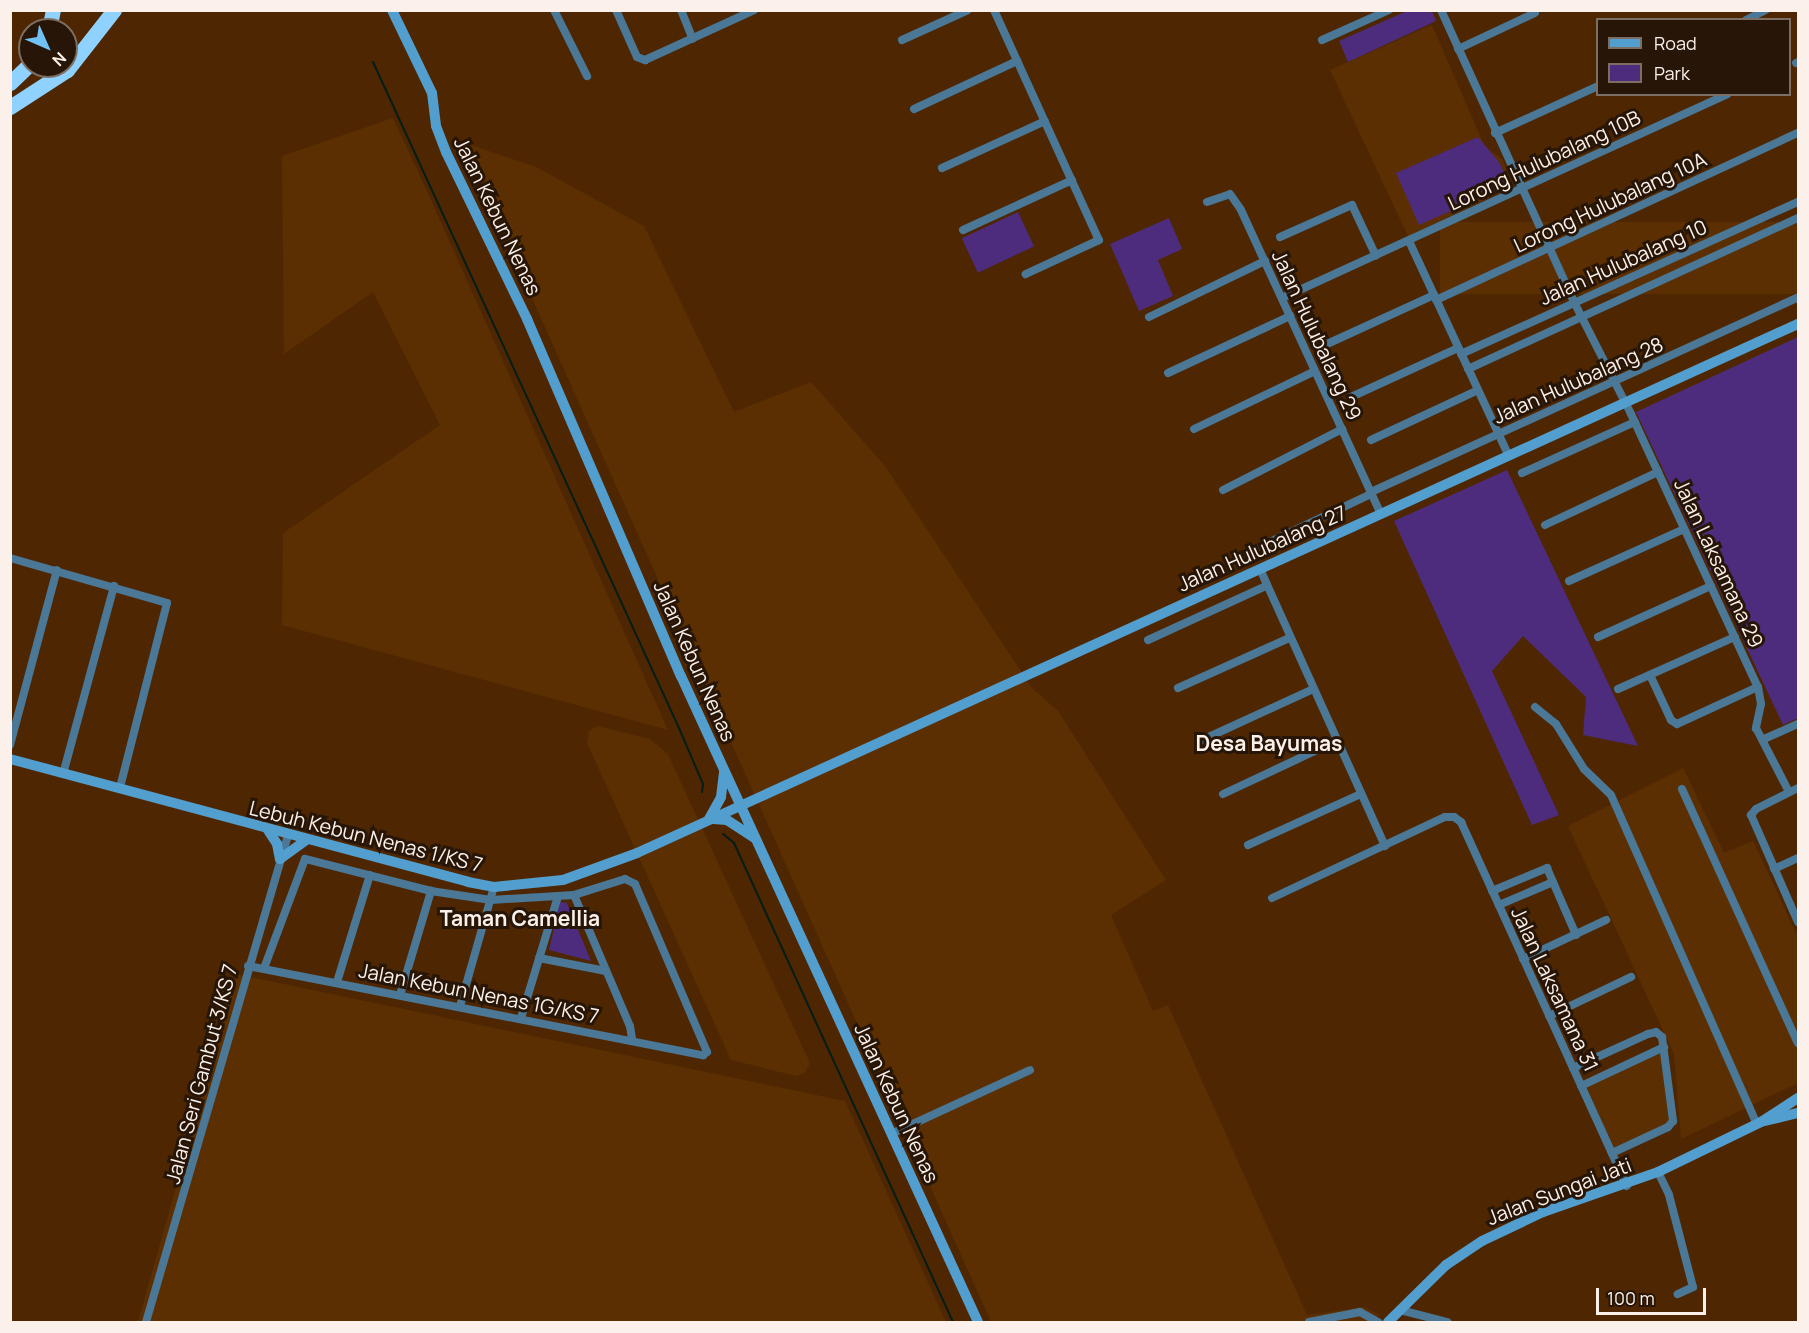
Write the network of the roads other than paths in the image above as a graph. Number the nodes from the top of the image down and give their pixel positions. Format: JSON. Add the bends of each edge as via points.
{"nodes":[{"id":1,"x":114,"y":10,"type":"edge"},
{"id":2,"x":392,"y":10,"type":"edge"},
{"id":3,"x":554,"y":10,"type":"edge"},
{"id":4,"x":616,"y":10,"type":"edge"},
{"id":5,"x":681,"y":10,"type":"edge"},
{"id":6,"x":754,"y":10,"type":"edge"},
{"id":7,"x":968,"y":10,"type":"edge"},
{"id":8,"x":994,"y":10,"type":"edge"},
{"id":9,"x":1389,"y":10,"type":"edge"},
{"id":10,"x":1441,"y":10,"type":"edge"},
{"id":11,"x":1766,"y":10,"type":"edge"},
{"id":12,"x":1535,"y":14,"type":"dead end"},
{"id":13,"x":1750,"y":18,"type":"edge"},
{"id":14,"x":693,"y":39,"type":"junction"},
{"id":15,"x":902,"y":40,"type":"dead end"},
{"id":16,"x":1322,"y":40,"type":"dead end"},
{"id":17,"x":1458,"y":49,"type":"junction"},
{"id":18,"x":1017,"y":61,"type":"junction"},
{"id":19,"x":587,"y":76,"type":"dead end"},
{"id":20,"x":1596,"y":87,"type":"edge"},
{"id":21,"x":1723,"y":96,"type":"edge"},
{"id":22,"x":10,"y":107,"type":"edge"},
{"id":23,"x":914,"y":109,"type":"dead end"},
{"id":24,"x":1045,"y":121,"type":"junction"},
{"id":25,"x":1495,"y":133,"type":"junction"},
{"id":26,"x":1798,"y":133,"type":"edge"},
{"id":27,"x":942,"y":168,"type":"dead end"},
{"id":28,"x":1072,"y":180,"type":"junction"},
{"id":29,"x":1521,"y":189,"type":"junction"},
{"id":30,"x":1207,"y":202,"type":"dead end"},
{"id":31,"x":1798,"y":202,"type":"edge"},
{"id":32,"x":1798,"y":218,"type":"edge"},
{"id":33,"x":963,"y":230,"type":"dead end"},
{"id":34,"x":1280,"y":237,"type":"dead end"},
{"id":35,"x":1409,"y":241,"type":"junction"},
{"id":36,"x":1549,"y":249,"type":"junction"},
{"id":37,"x":1376,"y":256,"type":"junction"},
{"id":38,"x":1265,"y":261,"type":"junction"},
{"id":39,"x":1026,"y":274,"type":"dead end"},
{"id":40,"x":1435,"y":297,"type":"junction"},
{"id":41,"x":1798,"y":297,"type":"edge"},
{"id":42,"x":1282,"y":298,"type":"junction"},
{"id":43,"x":1574,"y":302,"type":"junction"},
{"id":44,"x":1290,"y":316,"type":"junction"},
{"id":45,"x":1149,"y":317,"type":"dead end"},
{"id":46,"x":1582,"y":318,"type":"junction"},
{"id":47,"x":1798,"y":324,"type":"edge"},
{"id":48,"x":1327,"y":344,"type":"dead end"},
{"id":49,"x":1460,"y":351,"type":"junction"},
{"id":50,"x":1468,"y":369,"type":"junction"},
{"id":51,"x":1315,"y":371,"type":"junction"},
{"id":52,"x":1168,"y":374,"type":"dead end"},
{"id":53,"x":1614,"y":382,"type":"junction"},
{"id":54,"x":1478,"y":390,"type":"junction"},
{"id":55,"x":1352,"y":397,"type":"dead end"},
{"id":56,"x":1625,"y":403,"type":"junction"},
{"id":57,"x":1635,"y":422,"type":"junction"},
{"id":58,"x":1194,"y":429,"type":"dead end"},
{"id":59,"x":1342,"y":429,"type":"junction"},
{"id":60,"x":1498,"y":434,"type":"junction"},
{"id":61,"x":1371,"y":440,"type":"dead end"},
{"id":62,"x":1509,"y":456,"type":"junction"},
{"id":63,"x":1658,"y":472,"type":"junction"},
{"id":64,"x":1522,"y":473,"type":"dead end"},
{"id":65,"x":1222,"y":490,"type":"dead end"},
{"id":66,"x":1371,"y":493,"type":"junction"},
{"id":67,"x":1381,"y":514,"type":"junction"},
{"id":68,"x":1545,"y":525,"type":"dead end"},
{"id":69,"x":1684,"y":529,"type":"junction"},
{"id":70,"x":1251,"y":551,"type":"dead end"},
{"id":71,"x":10,"y":558,"type":"edge"},
{"id":72,"x":1260,"y":569,"type":"junction"},
{"id":73,"x":57,"y":570,"type":"junction"},
{"id":74,"x":1569,"y":581,"type":"dead end"},
{"id":75,"x":114,"y":586,"type":"junction"},
{"id":76,"x":1266,"y":586,"type":"junction"},
{"id":77,"x":1711,"y":586,"type":"junction"},
{"id":78,"x":1598,"y":637,"type":"dead end"},
{"id":79,"x":1735,"y":637,"type":"junction"},
{"id":80,"x":1289,"y":638,"type":"junction"},
{"id":81,"x":1148,"y":640,"type":"dead end"},
{"id":82,"x":1650,"y":675,"type":"junction"},
{"id":83,"x":1758,"y":687,"type":"junction"},
{"id":84,"x":1178,"y":688,"type":"dead end"},
{"id":85,"x":1617,"y":689,"type":"dead end"},
{"id":86,"x":1311,"y":690,"type":"junction"},
{"id":87,"x":1535,"y":707,"type":"dead end"},
{"id":88,"x":1798,"y":724,"type":"edge"},
{"id":89,"x":1764,"y":739,"type":"junction"},
{"id":90,"x":1200,"y":741,"type":"dead end"},
{"id":91,"x":1336,"y":741,"type":"junction"},
{"id":92,"x":10,"y":746,"type":"edge"},
{"id":93,"x":10,"y":759,"type":"edge"},
{"id":94,"x":723,"y":768,"type":"junction"},
{"id":95,"x":63,"y":774,"type":"junction"},
{"id":96,"x":120,"y":787,"type":"junction"},
{"id":97,"x":1798,"y":788,"type":"edge"},
{"id":98,"x":1682,"y":789,"type":"dead end"},
{"id":99,"x":1789,"y":792,"type":"junction"},
{"id":100,"x":1223,"y":794,"type":"dead end"},
{"id":101,"x":1361,"y":794,"type":"junction"},
{"id":102,"x":740,"y":804,"type":"junction"},
{"id":103,"x":714,"y":817,"type":"junction"},
{"id":104,"x":268,"y":830,"type":"junction"},
{"id":105,"x":288,"y":836,"type":"junction"},
{"id":106,"x":756,"y":838,"type":"junction"},
{"id":107,"x":306,"y":840,"type":"junction"},
{"id":108,"x":1248,"y":845,"type":"dead end"},
{"id":109,"x":1384,"y":846,"type":"junction"},
{"id":110,"x":1798,"y":858,"type":"edge"},
{"id":111,"x":280,"y":859,"type":"junction"},
{"id":112,"x":1774,"y":869,"type":"junction"},
{"id":113,"x":370,"y":875,"type":"junction"},
{"id":114,"x":1553,"y":882,"type":"junction"},
{"id":115,"x":494,"y":887,"type":"junction"},
{"id":116,"x":431,"y":891,"type":"junction"},
{"id":117,"x":1492,"y":891,"type":"junction"},
{"id":118,"x":574,"y":895,"type":"junction"},
{"id":119,"x":558,"y":896,"type":"junction"},
{"id":120,"x":1272,"y":898,"type":"dead end"},
{"id":121,"x":491,"y":900,"type":"junction"},
{"id":122,"x":1499,"y":905,"type":"junction"},
{"id":123,"x":1606,"y":920,"type":"dead end"},
{"id":124,"x":1798,"y":920,"type":"edge"},
{"id":125,"x":1576,"y":934,"type":"junction"},
{"id":126,"x":539,"y":958,"type":"junction"},
{"id":127,"x":1523,"y":959,"type":"junction"},
{"id":128,"x":248,"y":966,"type":"junction"},
{"id":129,"x":264,"y":968,"type":"junction"},
{"id":130,"x":606,"y":971,"type":"junction"},
{"id":131,"x":1631,"y":977,"type":"dead end"},
{"id":132,"x":337,"y":982,"type":"junction"},
{"id":133,"x":400,"y":994,"type":"junction"},
{"id":134,"x":460,"y":1006,"type":"junction"},
{"id":135,"x":1549,"y":1016,"type":"junction"},
{"id":136,"x":521,"y":1018,"type":"junction"},
{"id":137,"x":632,"y":1039,"type":"junction"},
{"id":138,"x":1798,"y":1043,"type":"edge"},
{"id":139,"x":1664,"y":1047,"type":"junction"},
{"id":140,"x":1574,"y":1068,"type":"junction"},
{"id":141,"x":1030,"y":1070,"type":"dead end"},
{"id":142,"x":1581,"y":1086,"type":"junction"},
{"id":143,"x":1798,"y":1098,"type":"edge"},
{"id":144,"x":1798,"y":1113,"type":"edge"},
{"id":145,"x":1759,"y":1123,"type":"junction"},
{"id":146,"x":891,"y":1134,"type":"junction"},
{"id":147,"x":1612,"y":1153,"type":"junction"},
{"id":148,"x":1658,"y":1172,"type":"junction"},
{"id":149,"x":1627,"y":1186,"type":"junction"},
{"id":150,"x":1678,"y":1294,"type":"dead end"},
{"id":151,"x":1400,"y":1310,"type":"junction"},
{"id":152,"x":146,"y":1323,"type":"edge"},
{"id":153,"x":978,"y":1323,"type":"edge"},
{"id":154,"x":1309,"y":1323,"type":"edge"},
{"id":155,"x":1378,"y":1323,"type":"edge"},
{"id":156,"x":1388,"y":1323,"type":"edge"},
{"id":157,"x":1447,"y":1323,"type":"edge"}],
"edges":[{"from":1,"to":22,"type":"highway","via":[[67,70]]},
{"from":2,"to":94,"type":"street","name":"Jalan Kebun Nenas","via":[[432,93],[436,126],[446,152],[531,329]]},
{"from":3,"to":19,"type":"street"},
{"from":4,"to":14,"type":"street","via":[[640,60]]},
{"from":5,"to":14,"type":"street"},
{"from":6,"to":14,"type":"street"},
{"from":7,"to":15,"type":"street"},
{"from":8,"to":18,"type":"street"},
{"from":9,"to":16,"type":"street"},
{"from":10,"to":17,"type":"street","name":"Jalan Laksamana 29"},
{"from":11,"to":13,"type":"street"},
{"from":12,"to":17,"type":"street"},
{"from":17,"to":25,"type":"street","name":"Jalan Laksamana 29"},
{"from":18,"to":23,"type":"street"},
{"from":18,"to":24,"type":"street"},
{"from":20,"to":25,"type":"street"},
{"from":21,"to":29,"type":"street","name":"Lorong Hulubalang 10B"},
{"from":24,"to":27,"type":"street"},
{"from":24,"to":28,"type":"street"},
{"from":25,"to":29,"type":"street","name":"Jalan Laksamana 29"},
{"from":26,"to":36,"type":"street","name":"Lorong Hulubalang 10A"},
{"from":28,"to":33,"type":"street"},
{"from":28,"to":39,"type":"street","via":[[1099,240]]},
{"from":29,"to":35,"type":"street","name":"Lorong Hulubalang 10B"},
{"from":29,"to":36,"type":"street","name":"Jalan Laksamana 29"},
{"from":30,"to":38,"type":"street","name":"Jalan Hulubalang 29","via":[[1224,195],[1234,197]]},
{"from":31,"to":43,"type":"street","name":"Jalan Hulubalang 10"},
{"from":32,"to":46,"type":"street","name":"Jalan Hulubalang 10"},
{"from":34,"to":37,"type":"street","via":[[1352,205]]},
{"from":35,"to":37,"type":"street","name":"Lorong Hulubalang 10B"},
{"from":35,"to":40,"type":"street"},
{"from":36,"to":40,"type":"street","name":"Lorong Hulubalang 10A"},
{"from":36,"to":43,"type":"street","name":"Jalan Laksamana 29"},
{"from":37,"to":42,"type":"street","name":"Lorong Hulubalang 10B"},
{"from":38,"to":42,"type":"street","name":"Jalan Hulubalang 29"},
{"from":38,"to":45,"type":"street"},
{"from":40,"to":48,"type":"street","name":"Lorong Hulubalang 10A"},
{"from":40,"to":49,"type":"street"},
{"from":41,"to":53,"type":"street","name":"Jalan Hulubalang 28"},
{"from":42,"to":44,"type":"street","name":"Jalan Hulubalang 29"},
{"from":43,"to":46,"type":"street","name":"Jalan Laksamana 29"},
{"from":43,"to":49,"type":"street","name":"Jalan Hulubalang 10"},
{"from":44,"to":51,"type":"street","name":"Jalan Hulubalang 29"},
{"from":44,"to":52,"type":"street"},
{"from":46,"to":50,"type":"street","name":"Jalan Hulubalang 10"},
{"from":46,"to":53,"type":"street","name":"Jalan Laksamana 29"},
{"from":47,"to":56,"type":"street","name":"Jalan Hulubalang 27"},
{"from":49,"to":50,"type":"street"},
{"from":49,"to":55,"type":"street","name":"Jalan Hulubalang 10"},
{"from":50,"to":54,"type":"street"},
{"from":51,"to":58,"type":"street"},
{"from":51,"to":59,"type":"street","name":"Jalan Hulubalang 29"},
{"from":53,"to":56,"type":"street","name":"Jalan Laksamana 29"},
{"from":53,"to":60,"type":"street","name":"Jalan Hulubalang 28"},
{"from":54,"to":60,"type":"street"},
{"from":54,"to":61,"type":"street"},
{"from":56,"to":57,"type":"street","name":"Jalan Laksamana 29"},
{"from":56,"to":62,"type":"street","name":"Jalan Hulubalang 27"},
{"from":57,"to":63,"type":"street","name":"Jalan Laksamana 29"},
{"from":57,"to":64,"type":"street"},
{"from":59,"to":65,"type":"street"},
{"from":59,"to":66,"type":"street","name":"Jalan Hulubalang 29"},
{"from":60,"to":62,"type":"street"},
{"from":60,"to":66,"type":"street","name":"Jalan Hulubalang 28"},
{"from":62,"to":67,"type":"street","name":"Jalan Hulubalang 27"},
{"from":63,"to":68,"type":"street"},
{"from":63,"to":69,"type":"street","name":"Jalan Laksamana 29"},
{"from":66,"to":67,"type":"street","name":"Jalan Hulubalang 29"},
{"from":66,"to":70,"type":"street","name":"Jalan Hulubalang 28"},
{"from":67,"to":72,"type":"street","name":"Jalan Hulubalang 27"},
{"from":69,"to":74,"type":"street"},
{"from":69,"to":77,"type":"street","name":"Jalan Laksamana 29"},
{"from":71,"to":73,"type":"street"},
{"from":72,"to":76,"type":"street"},
{"from":72,"to":102,"type":"street","name":"Jalan Hulubalang 27"},
{"from":73,"to":75,"type":"street"},
{"from":73,"to":92,"type":"street"},
{"from":75,"to":95,"type":"street"},
{"from":75,"to":96,"type":"street","via":[[167,603]]},
{"from":76,"to":80,"type":"street"},
{"from":76,"to":81,"type":"street"},
{"from":77,"to":78,"type":"street"},
{"from":77,"to":79,"type":"street","name":"Jalan Laksamana 29"},
{"from":79,"to":82,"type":"street"},
{"from":79,"to":83,"type":"street","name":"Jalan Laksamana 29"},
{"from":80,"to":84,"type":"street"},
{"from":80,"to":86,"type":"street"},
{"from":82,"to":83,"type":"street","via":[[1671,720],[1677,724]]},
{"from":82,"to":85,"type":"street"},
{"from":83,"to":89,"type":"street","name":"Jalan Laksamana 29","via":[[1761,704],[1755,721]]},
{"from":86,"to":90,"type":"street"},
{"from":86,"to":91,"type":"street"},
{"from":87,"to":145,"type":"street","via":[[1556,724],[1584,769],[1611,795]]},
{"from":88,"to":89,"type":"street"},
{"from":89,"to":99,"type":"street","name":"Jalan Laksamana 29"},
{"from":91,"to":100,"type":"street"},
{"from":91,"to":101,"type":"street"},
{"from":93,"to":95,"type":"street","name":"Lebuh Kebun Nenas 1/KS 7"},
{"from":94,"to":102,"type":"street","name":"Jalan Kebun Nenas"},
{"from":94,"to":103,"type":"street","via":[[721,797]]},
{"from":95,"to":96,"type":"street","name":"Lebuh Kebun Nenas 1/KS 7"},
{"from":96,"to":104,"type":"street","name":"Lebuh Kebun Nenas 1/KS 7"},
{"from":97,"to":99,"type":"street"},
{"from":98,"to":138,"type":"street"},
{"from":99,"to":112,"type":"street","via":[[1751,815]]},
{"from":101,"to":108,"type":"street"},
{"from":101,"to":109,"type":"street"},
{"from":102,"to":103,"type":"street","name":"Lebuh Kebun Nenas 1/KS 7"},
{"from":102,"to":106,"type":"street","name":"Jalan Kebun Nenas"},
{"from":103,"to":106,"type":"street","via":[[727,820]]},
{"from":103,"to":115,"type":"street","name":"Lebuh Kebun Nenas 1/KS 7","via":[[581,875]]},
{"from":104,"to":105,"type":"street","name":"Lebuh Kebun Nenas 1/KS 7"},
{"from":104,"to":111,"type":"street","via":[[278,844]]},
{"from":105,"to":107,"type":"street","name":"Lebuh Kebun Nenas 1/KS 7"},
{"from":105,"to":111,"type":"street","name":"Jalan Seri Gambut 3/KS 7"},
{"from":106,"to":146,"type":"street","name":"Jalan Kebun Nenas"},
{"from":107,"to":111,"type":"street"},
{"from":107,"to":115,"type":"street","name":"Lebuh Kebun Nenas 1/KS 7"},
{"from":109,"to":117,"type":"street","name":"Jalan Laksamana 31","via":[[1454,817],[1461,822]]},
{"from":109,"to":120,"type":"street"},
{"from":110,"to":112,"type":"street"},
{"from":111,"to":128,"type":"street","name":"Jalan Seri Gambut 3/KS 7"},
{"from":112,"to":124,"type":"street"},
{"from":113,"to":116,"type":"street"},
{"from":113,"to":129,"type":"street","via":[[301,862]]},
{"from":113,"to":132,"type":"street"},
{"from":114,"to":117,"type":"street","via":[[1547,868]]},
{"from":114,"to":122,"type":"street"},
{"from":114,"to":125,"type":"street"},
{"from":115,"to":121,"type":"street"},
{"from":116,"to":121,"type":"street"},
{"from":116,"to":133,"type":"street"},
{"from":117,"to":122,"type":"street","name":"Jalan Laksamana 31"},
{"from":118,"to":119,"type":"street"},
{"from":118,"to":130,"type":"street"},
{"from":118,"to":137,"type":"street","name":"Jalan Kebun Nenas 1G/KS 7","via":[[625,879],[635,884],[707,1047],[704,1055]]},
{"from":119,"to":121,"type":"street"},
{"from":119,"to":126,"type":"street"},
{"from":121,"to":134,"type":"street"},
{"from":122,"to":127,"type":"street","name":"Jalan Laksamana 31"},
{"from":123,"to":125,"type":"street"},
{"from":125,"to":127,"type":"street"},
{"from":126,"to":130,"type":"street"},
{"from":126,"to":136,"type":"street"},
{"from":127,"to":135,"type":"street","name":"Jalan Laksamana 31"},
{"from":128,"to":129,"type":"street","name":"Jalan Kebun Nenas 1G/KS 7"},
{"from":128,"to":152,"type":"street","name":"Jalan Seri Gambut 3/KS 7"},
{"from":129,"to":132,"type":"street","name":"Jalan Kebun Nenas 1G/KS 7"},
{"from":130,"to":137,"type":"street"},
{"from":131,"to":135,"type":"street"},
{"from":132,"to":133,"type":"street","name":"Jalan Kebun Nenas 1G/KS 7"},
{"from":133,"to":134,"type":"street","name":"Jalan Kebun Nenas 1G/KS 7"},
{"from":134,"to":136,"type":"street","name":"Jalan Kebun Nenas 1G/KS 7"},
{"from":135,"to":140,"type":"street","name":"Jalan Laksamana 31"},
{"from":136,"to":137,"type":"street","name":"Jalan Kebun Nenas 1G/KS 7"},
{"from":139,"to":140,"type":"street","via":[[1656,1032]]},
{"from":139,"to":142,"type":"street"},
{"from":139,"to":147,"type":"street","via":[[1673,1112],[1668,1127]]},
{"from":140,"to":142,"type":"street","name":"Jalan Laksamana 31"},
{"from":141,"to":146,"type":"street"},
{"from":142,"to":147,"type":"street","name":"Jalan Laksamana 31"},
{"from":143,"to":145,"type":"street","name":"Jalan Sungai Jati"},
{"from":144,"to":145,"type":"street","name":"Jalan Sungai Jati"},
{"from":145,"to":148,"type":"street","name":"Jalan Sungai Jati"},
{"from":146,"to":153,"type":"street","name":"Jalan Kebun Nenas"},
{"from":147,"to":149,"type":"street","name":"Jalan Laksamana 31"},
{"from":148,"to":149,"type":"street","name":"Jalan Sungai Jati"},
{"from":148,"to":150,"type":"street","via":[[1669,1195],[1693,1287]]},
{"from":149,"to":151,"type":"street","name":"Jalan Sungai Jati","via":[[1544,1212],[1482,1240],[1446,1265]]},
{"from":151,"to":156,"type":"street","name":"Jalan Sungai Jati"},
{"from":151,"to":157,"type":"street"},
{"from":154,"to":155,"type":"street","via":[[1360,1312]]}]}
